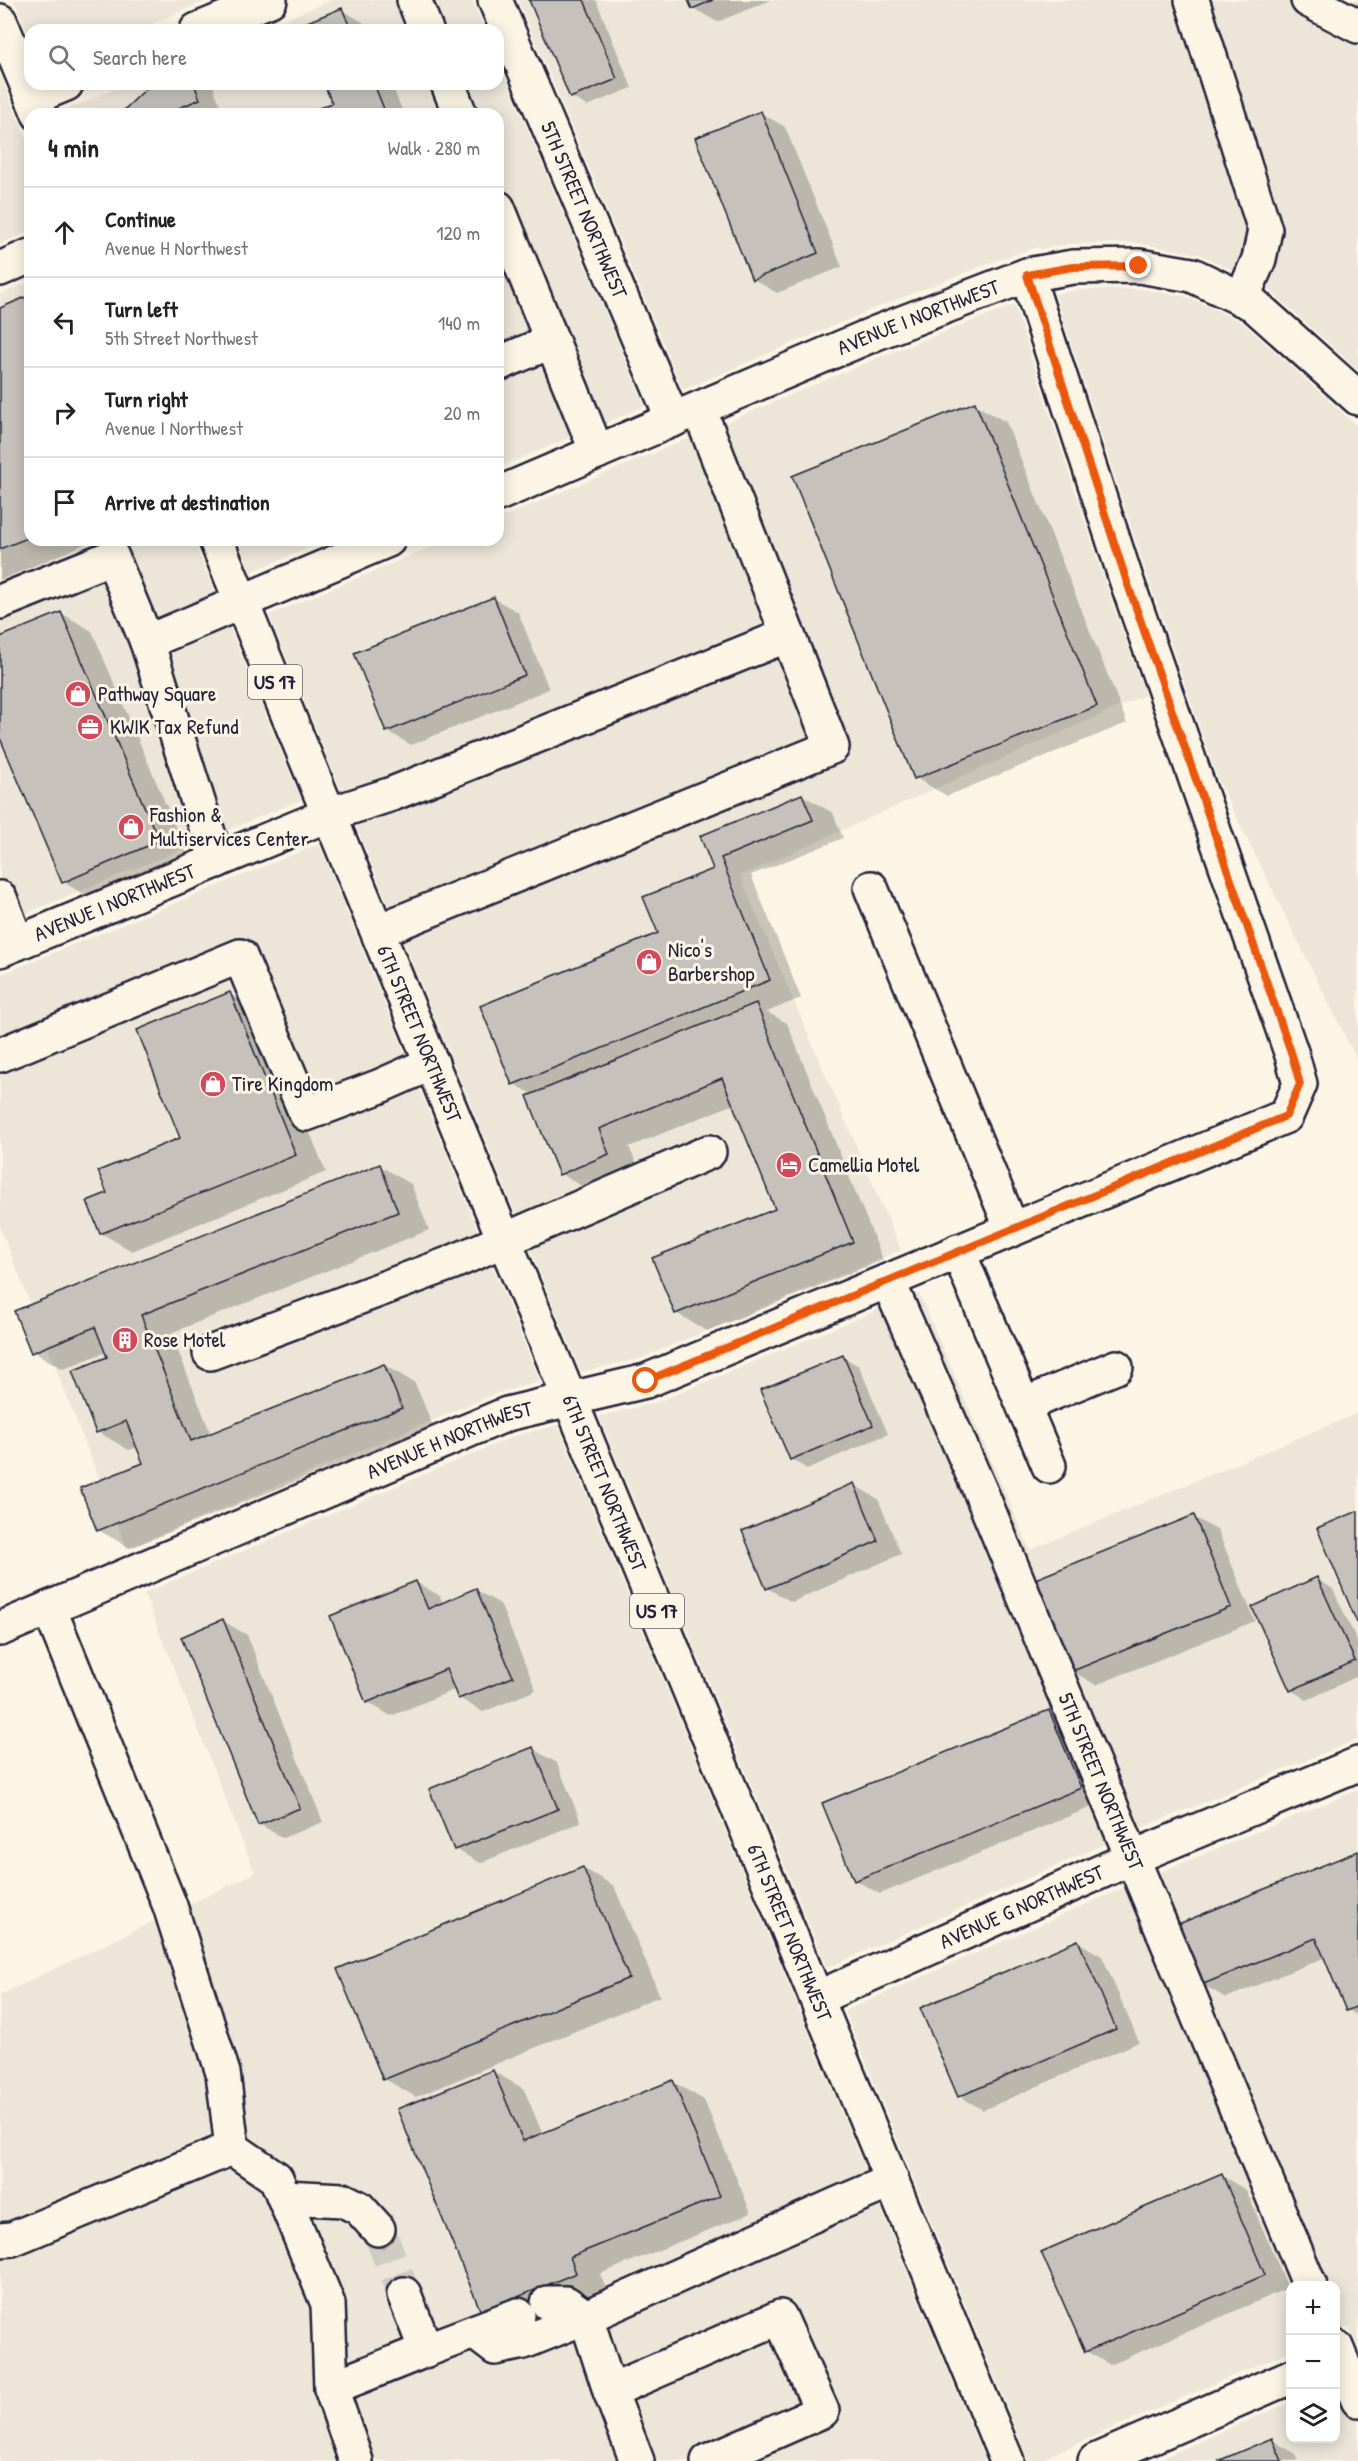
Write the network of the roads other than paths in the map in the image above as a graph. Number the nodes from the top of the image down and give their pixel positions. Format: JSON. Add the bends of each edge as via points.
{"nodes":[{"id":1,"x":270,"y":0,"type":"edge"},
{"id":2,"x":414,"y":0,"type":"edge"},
{"id":3,"x":495,"y":0,"type":"edge"},
{"id":4,"x":1192,"y":0,"type":"edge"},
{"id":5,"x":1308,"y":0,"type":"edge"},
{"id":6,"x":0,"y":21,"type":"edge"},
{"id":7,"x":212,"y":24,"type":"edge"},
{"id":8,"x":424,"y":24,"type":"edge"},
{"id":9,"x":1358,"y":26,"type":"edge"},
{"id":10,"x":24,"y":79,"type":"edge"},
{"id":11,"x":28,"y":90,"type":"edge"},
{"id":12,"x":58,"y":90,"type":"edge"},
{"id":13,"x":450,"y":90,"type":"edge"},
{"id":14,"x":35,"y":106,"type":"edge"},
{"id":15,"x":458,"y":108,"type":"edge"},
{"id":16,"x":504,"y":223,"type":"edge"},
{"id":17,"x":24,"y":259,"type":"edge"},
{"id":18,"x":0,"y":269,"type":"edge"},
{"id":19,"x":1027,"y":275,"type":"junction"},
{"id":20,"x":1242,"y":298,"type":"junction"},
{"id":21,"x":552,"y":341,"type":"junction"},
{"id":22,"x":504,"y":361,"type":"edge"},
{"id":23,"x":1358,"y":398,"type":"edge"},
{"id":24,"x":686,"y":414,"type":"junction"},
{"id":25,"x":597,"y":452,"type":"junction"},
{"id":26,"x":504,"y":491,"type":"edge"},
{"id":27,"x":219,"y":546,"type":"edge"},
{"id":28,"x":374,"y":546,"type":"edge"},
{"id":29,"x":0,"y":602,"type":"edge"},
{"id":30,"x":242,"y":602,"type":"junction"},
{"id":31,"x":788,"y":635,"type":"junction"},
{"id":32,"x":147,"y":642,"type":"junction"},
{"id":33,"x":330,"y":814,"type":"junction"},
{"id":34,"x":217,"y":861,"type":"junction"},
{"id":35,"x":872,"y":888,"type":"dead end"},
{"id":36,"x":0,"y":898,"type":"edge"},
{"id":37,"x":378,"y":931,"type":"junction"},
{"id":38,"x":8,"y":947,"type":"edge"},
{"id":39,"x":0,"y":1055,"type":"edge"},
{"id":40,"x":432,"y":1063,"type":"junction"},
{"id":41,"x":709,"y":1152,"type":"dead end"},
{"id":42,"x":1012,"y":1229,"type":"junction"},
{"id":43,"x":504,"y":1239,"type":"junction"},
{"id":44,"x":958,"y":1251,"type":"junction"},
{"id":45,"x":888,"y":1281,"type":"junction"},
{"id":46,"x":210,"y":1353,"type":"dead end"},
{"id":47,"x":1116,"y":1367,"type":"dead end"},
{"id":48,"x":570,"y":1399,"type":"junction"},
{"id":49,"x":1024,"y":1405,"type":"junction"},
{"id":50,"x":1049,"y":1466,"type":"dead end"},
{"id":51,"x":49,"y":1608,"type":"junction"},
{"id":52,"x":0,"y":1629,"type":"edge"},
{"id":53,"x":1358,"y":1764,"type":"edge"},
{"id":54,"x":1134,"y":1857,"type":"junction"},
{"id":55,"x":817,"y":1998,"type":"junction"},
{"id":56,"x":232,"y":2148,"type":"junction"},
{"id":57,"x":892,"y":2181,"type":"junction"},
{"id":58,"x":284,"y":2197,"type":"junction"},
{"id":59,"x":378,"y":2229,"type":"tunnel mouth"},
{"id":60,"x":0,"y":2240,"type":"edge"},
{"id":61,"x":1308,"y":2281,"type":"edge"},
{"id":62,"x":404,"y":2294,"type":"tunnel mouth"},
{"id":63,"x":548,"y":2303,"type":"dead end"},
{"id":64,"x":518,"y":2315,"type":"dead end"},
{"id":65,"x":586,"y":2317,"type":"junction"},
{"id":66,"x":474,"y":2332,"type":"junction"},
{"id":67,"x":426,"y":2350,"type":"junction"},
{"id":68,"x":1340,"y":2360,"type":"edge"},
{"id":69,"x":1286,"y":2379,"type":"edge"},
{"id":70,"x":331,"y":2388,"type":"junction"},
{"id":71,"x":610,"y":2391,"type":"junction"},
{"id":72,"x":1358,"y":2400,"type":"edge"},
{"id":73,"x":356,"y":2461,"type":"edge"},
{"id":74,"x":636,"y":2461,"type":"edge"},
{"id":75,"x":708,"y":2461,"type":"edge"},
{"id":76,"x":1006,"y":2461,"type":"edge"},
{"id":77,"x":1095,"y":2461,"type":"edge"}],
"edges":[{"from":1,"to":7,"type":"main road"},
{"from":2,"to":8,"type":"main road"},
{"from":3,"to":24,"type":"main road","name":"5TH STREET NORTHWEST"},
{"from":4,"to":20,"type":"main road","via":[[1265,230],[1259,259]]},
{"from":5,"to":9,"type":"main road"},
{"from":6,"to":10,"type":"main road"},
{"from":11,"to":14,"type":"main road"},
{"from":12,"to":14,"type":"main road"},
{"from":13,"to":15,"type":"main road"},
{"from":16,"to":21,"type":"main road"},
{"from":17,"to":18,"type":"main road"},
{"from":19,"to":20,"type":"main road","name":"AVENUE I NORTHWEST","via":[[1073,267],[1139,266],[1192,274]]},
{"from":19,"to":24,"type":"main road","name":"AVENUE I NORTHWEST","via":[[876,333]]},
{"from":19,"to":42,"type":"main road","name":"AVENUE H NORTHWEST","via":[[1126,579],[1300,1084],[1286,1116]]},
{"from":20,"to":23,"type":"main road","name":"AVENUE I NORTHWEST"},
{"from":21,"to":22,"type":"main road"},
{"from":21,"to":25,"type":"main road"},
{"from":24,"to":25,"type":"main road","name":"AVENUE I NORTHWEST"},
{"from":24,"to":31,"type":"main road","name":"5TH STREET NORTHWEST"},
{"from":25,"to":26,"type":"main road","name":"AVENUE I NORTHWEST"},
{"from":27,"to":30,"type":"main road","name":"6TH STREET NORTHWEST","number":"US 17"},
{"from":28,"to":30,"type":"main road"},
{"from":29,"to":32,"type":"main road","via":[[112,556]]},
{"from":30,"to":32,"type":"main road"},
{"from":30,"to":33,"type":"main road","name":"6TH STREET NORTHWEST","number":"US 17"},
{"from":31,"to":33,"type":"main road","name":"AVENUE I NORTHWEST","via":[[392,794]]},
{"from":31,"to":37,"type":"main road","name":"5TH STREET NORTHWEST","via":[[832,747]]},
{"from":32,"to":34,"type":"main road"},
{"from":33,"to":34,"type":"main road","name":"AVENUE I NORTHWEST"},
{"from":33,"to":37,"type":"main road","name":"6TH STREET NORTHWEST","number":"US 17"},
{"from":34,"to":38,"type":"main road","name":"AVENUE I NORTHWEST"},
{"from":35,"to":42,"type":"main road"},
{"from":36,"to":38,"type":"main road"},
{"from":37,"to":40,"type":"main road","name":"6TH STREET NORTHWEST","number":"US 17"},
{"from":39,"to":40,"type":"main road","via":[[240,956],[306,1114]]},
{"from":40,"to":43,"type":"main road","name":"6TH STREET NORTHWEST","number":"US 17"},
{"from":41,"to":43,"type":"main road"},
{"from":42,"to":44,"type":"main road","name":"AVENUE H NORTHWEST"},
{"from":43,"to":46,"type":"main road","via":[[451,1263]]},
{"from":43,"to":48,"type":"main road","name":"6TH STREET NORTHWEST","number":"US 17"},
{"from":44,"to":45,"type":"main road","name":"AVENUE H NORTHWEST"},
{"from":44,"to":49,"type":"main road"},
{"from":45,"to":48,"type":"main road","name":"AVENUE H NORTHWEST","via":[[646,1381]]},
{"from":45,"to":54,"type":"main road","name":"5TH STREET NORTHWEST"},
{"from":47,"to":49,"type":"main road"},
{"from":48,"to":51,"type":"main road","name":"AVENUE H NORTHWEST","via":[[507,1414]]},
{"from":48,"to":55,"type":"main road","name":"6TH STREET NORTHWEST","number":"US 17"},
{"from":49,"to":50,"type":"main road"},
{"from":51,"to":52,"type":"main road","name":"AVENUE H NORTHWEST"},
{"from":51,"to":56,"type":"main road","via":[[170,1906],[223,2073]]},
{"from":53,"to":54,"type":"main road","name":"AVENUE G NORTHWEST"},
{"from":54,"to":55,"type":"main road","name":"AVENUE G NORTHWEST"},
{"from":54,"to":61,"type":"main road","name":"5TH STREET NORTHWEST"},
{"from":55,"to":57,"type":"main road","name":"6TH STREET NORTHWEST","number":"US 17"},
{"from":56,"to":58,"type":"main road","via":[[276,2178]]},
{"from":56,"to":60,"type":"main road","via":[[12,2239]]},
{"from":57,"to":65,"type":"main road"},
{"from":57,"to":76,"type":"main road","name":"6TH STREET NORTHWEST","number":"US 17"},
{"from":58,"to":59,"type":"main road","via":[[343,2200],[359,2208]]},
{"from":58,"to":70,"type":"main road","via":[[328,2304]]},
{"from":62,"to":67,"type":"main road"},
{"from":63,"to":65,"type":"main road","via":[[566,2303]]},
{"from":64,"to":66,"type":"main road"},
{"from":65,"to":66,"type":"main road","via":[[524,2342],[495,2348]]},
{"from":65,"to":71,"type":"main road"},
{"from":66,"to":67,"type":"main road"},
{"from":67,"to":70,"type":"main road"},
{"from":68,"to":72,"type":"main road"},
{"from":69,"to":77,"type":"main road"},
{"from":70,"to":73,"type":"main road"},
{"from":71,"to":74,"type":"main road"},
{"from":71,"to":75,"type":"main road","via":[[780,2317],[822,2411]]}]}
